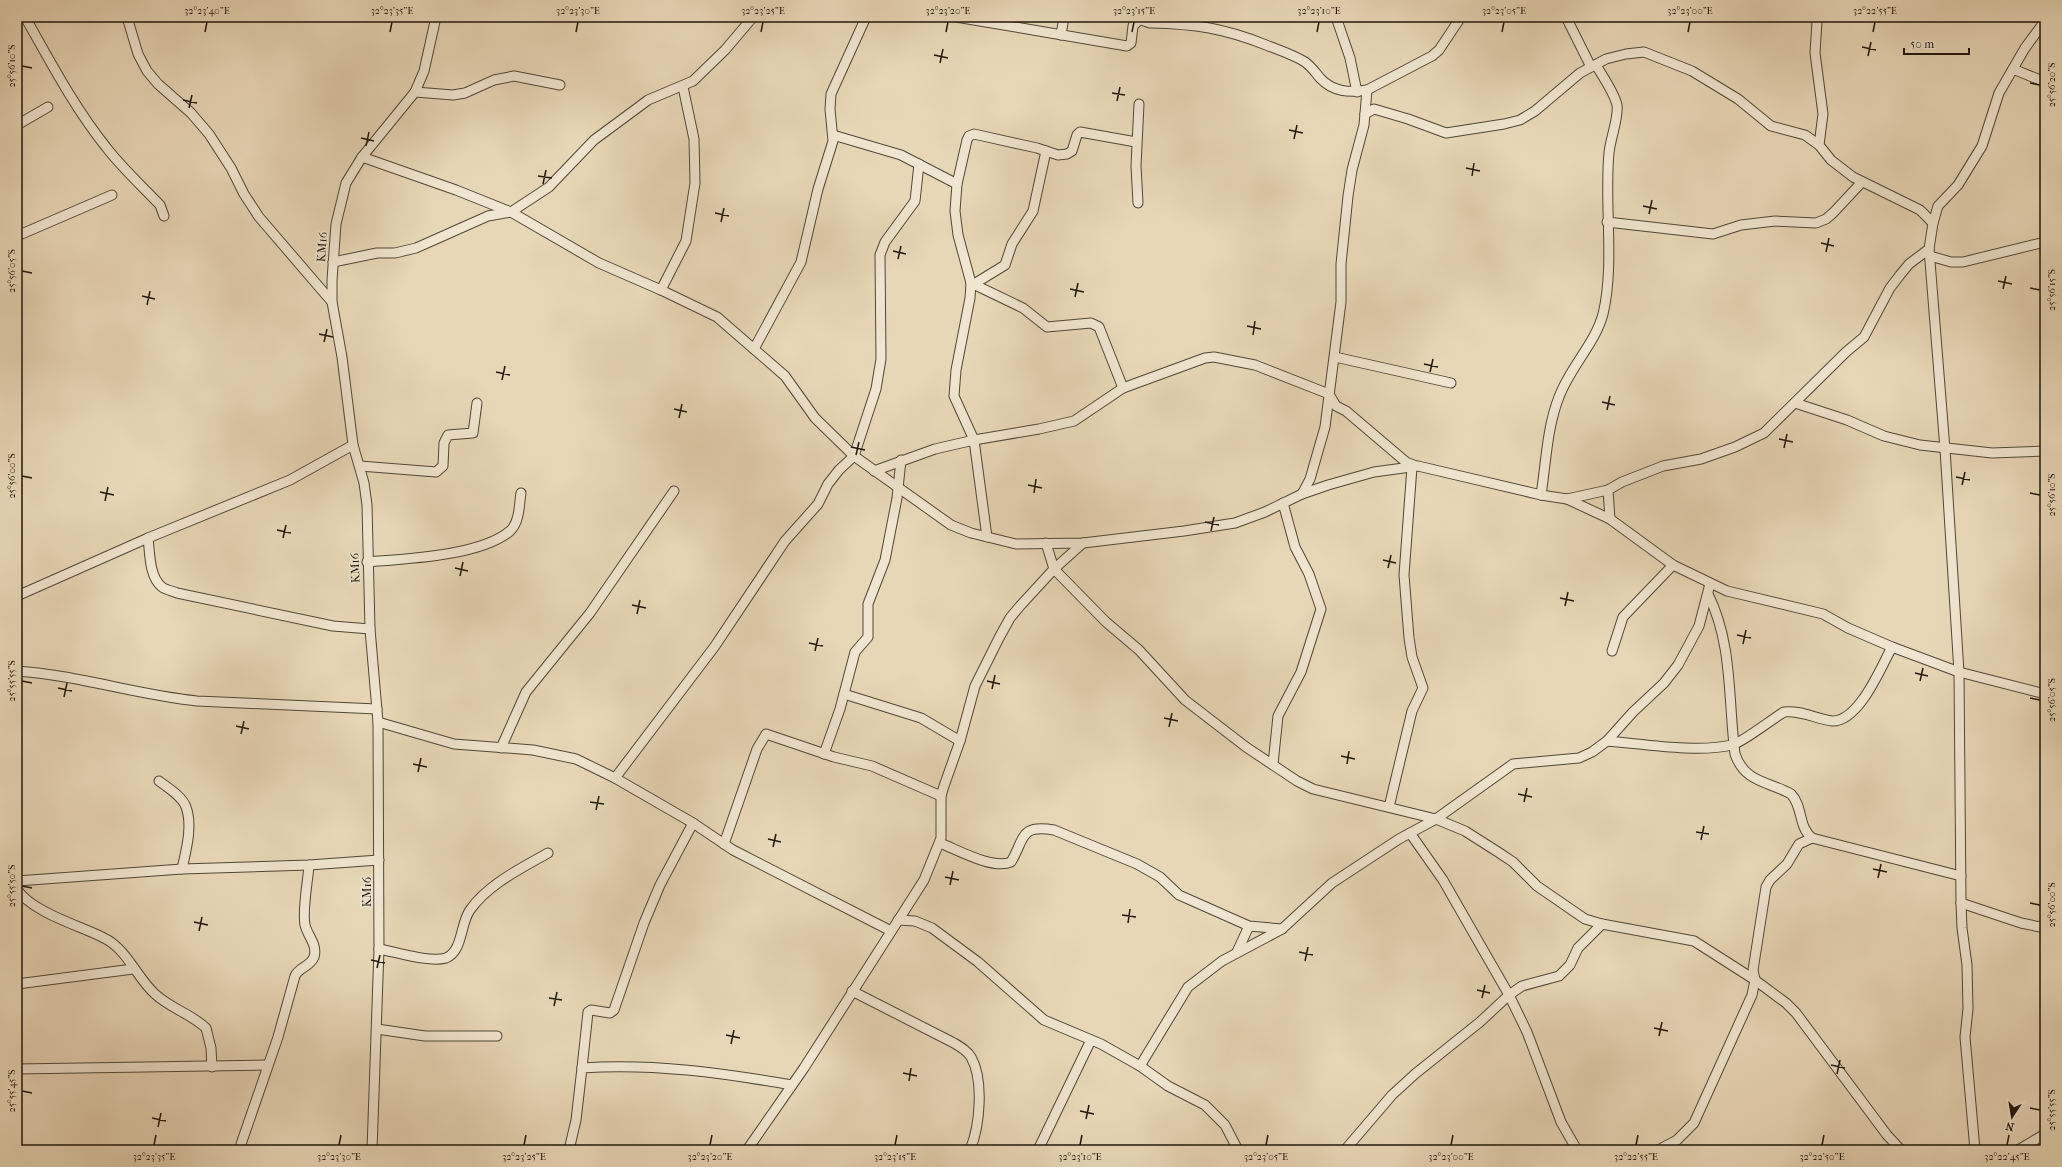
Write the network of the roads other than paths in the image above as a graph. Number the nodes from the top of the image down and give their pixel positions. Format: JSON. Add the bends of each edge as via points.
{"nodes":[{"id":1,"x":25,"y":17,"type":"edge"},
{"id":2,"x":127,"y":17,"type":"edge"},
{"id":3,"x":436,"y":17,"type":"edge"},
{"id":4,"x":753,"y":17,"type":"edge"},
{"id":5,"x":866,"y":17,"type":"edge"},
{"id":6,"x":956,"y":17,"type":"edge"},
{"id":7,"x":1064,"y":17,"type":"edge"},
{"id":8,"x":1336,"y":17,"type":"edge"},
{"id":9,"x":1461,"y":17,"type":"edge"},
{"id":10,"x":1566,"y":17,"type":"edge"},
{"id":11,"x":1815,"y":17,"type":"edge"},
{"id":12,"x":1140,"y":18,"type":"edge"},
{"id":13,"x":2045,"y":21,"type":"edge"},
{"id":14,"x":1061,"y":35,"type":"junction"},
{"id":15,"x":1586,"y":56,"type":"junction"},
{"id":16,"x":1606,"y":59,"type":"junction"},
{"id":17,"x":1596,"y":65,"type":"junction"},
{"id":18,"x":2013,"y":69,"type":"junction"},
{"id":19,"x":2045,"y":82,"type":"edge"},
{"id":20,"x":560,"y":85,"type":"dead end"},
{"id":21,"x":683,"y":87,"type":"junction"},
{"id":22,"x":1368,"y":90,"type":"junction"},
{"id":23,"x":415,"y":92,"type":"junction"},
{"id":24,"x":1357,"y":92,"type":"junction"},
{"id":25,"x":1139,"y":104,"type":"dead end"},
{"id":26,"x":48,"y":108,"type":"dead end"},
{"id":27,"x":1374,"y":109,"type":"junction"},
{"id":28,"x":1365,"y":114,"type":"junction"},
{"id":29,"x":17,"y":125,"type":"edge"},
{"id":30,"x":1364,"y":125,"type":"junction"},
{"id":31,"x":833,"y":135,"type":"junction"},
{"id":32,"x":1136,"y":142,"type":"junction"},
{"id":33,"x":1818,"y":145,"type":"junction"},
{"id":34,"x":1046,"y":151,"type":"junction"},
{"id":35,"x":362,"y":157,"type":"junction"},
{"id":36,"x":920,"y":164,"type":"junction"},
{"id":37,"x":1862,"y":182,"type":"junction"},
{"id":38,"x":957,"y":184,"type":"junction"},
{"id":39,"x":112,"y":195,"type":"dead end"},
{"id":40,"x":1138,"y":203,"type":"dead end"},
{"id":41,"x":1938,"y":206,"type":"junction"},
{"id":42,"x":1920,"y":210,"type":"junction"},
{"id":43,"x":510,"y":212,"type":"junction"},
{"id":44,"x":164,"y":216,"type":"dead end"},
{"id":45,"x":1607,"y":222,"type":"junction"},
{"id":46,"x":1933,"y":223,"type":"junction"},
{"id":47,"x":17,"y":236,"type":"edge"},
{"id":48,"x":2045,"y":242,"type":"edge"},
{"id":49,"x":1930,"y":253,"type":"junction"},
{"id":50,"x":333,"y":262,"type":"junction"},
{"id":51,"x":973,"y":284,"type":"junction"},
{"id":52,"x":661,"y":290,"type":"junction"},
{"id":53,"x":332,"y":302,"type":"junction"},
{"id":54,"x":754,"y":349,"type":"junction"},
{"id":55,"x":1335,"y":357,"type":"junction"},
{"id":56,"x":1451,"y":383,"type":"dead end"},
{"id":57,"x":1123,"y":388,"type":"junction"},
{"id":58,"x":1329,"y":394,"type":"junction"},
{"id":59,"x":477,"y":403,"type":"dead end"},
{"id":60,"x":1795,"y":404,"type":"junction"},
{"id":61,"x":974,"y":440,"type":"junction"},
{"id":62,"x":353,"y":445,"type":"junction"},
{"id":63,"x":1945,"y":449,"type":"junction"},
{"id":64,"x":2045,"y":451,"type":"edge"},
{"id":65,"x":854,"y":456,"type":"junction"},
{"id":66,"x":901,"y":460,"type":"junction"},
{"id":67,"x":360,"y":466,"type":"junction"},
{"id":68,"x":1415,"y":466,"type":"junction"},
{"id":69,"x":874,"y":471,"type":"junction"},
{"id":70,"x":897,"y":485,"type":"junction"},
{"id":71,"x":1608,"y":490,"type":"junction"},
{"id":72,"x":674,"y":491,"type":"dead end"},
{"id":73,"x":521,"y":493,"type":"dead end"},
{"id":74,"x":1302,"y":494,"type":"junction"},
{"id":75,"x":1541,"y":495,"type":"junction"},
{"id":76,"x":1567,"y":499,"type":"junction"},
{"id":77,"x":1283,"y":503,"type":"junction"},
{"id":78,"x":1610,"y":519,"type":"junction"},
{"id":79,"x":987,"y":537,"type":"junction"},
{"id":80,"x":148,"y":538,"type":"junction"},
{"id":81,"x":1046,"y":543,"type":"junction"},
{"id":82,"x":1083,"y":543,"type":"junction"},
{"id":83,"x":367,"y":562,"type":"junction"},
{"id":84,"x":1673,"y":565,"type":"junction"},
{"id":85,"x":1054,"y":569,"type":"junction"},
{"id":86,"x":1710,"y":584,"type":"junction"},
{"id":87,"x":1708,"y":594,"type":"junction"},
{"id":88,"x":17,"y":596,"type":"edge"},
{"id":89,"x":370,"y":628,"type":"junction"},
{"id":90,"x":1892,"y":647,"type":"junction"},
{"id":91,"x":1612,"y":651,"type":"dead end"},
{"id":92,"x":17,"y":671,"type":"edge"},
{"id":93,"x":1959,"y":672,"type":"junction"},
{"id":94,"x":844,"y":694,"type":"junction"},
{"id":95,"x":2045,"y":694,"type":"edge"},
{"id":96,"x":377,"y":709,"type":"junction"},
{"id":97,"x":378,"y":722,"type":"junction"},
{"id":98,"x":960,"y":741,"type":"junction"},
{"id":99,"x":1607,"y":741,"type":"junction"},
{"id":100,"x":1734,"y":745,"type":"junction"},
{"id":101,"x":500,"y":748,"type":"junction"},
{"id":102,"x":824,"y":754,"type":"junction"},
{"id":103,"x":1273,"y":764,"type":"junction"},
{"id":104,"x":615,"y":778,"type":"junction"},
{"id":105,"x":159,"y":781,"type":"dead end"},
{"id":106,"x":941,"y":796,"type":"junction"},
{"id":107,"x":1389,"y":807,"type":"junction"},
{"id":108,"x":1436,"y":819,"type":"junction"},
{"id":109,"x":693,"y":823,"type":"junction"},
{"id":110,"x":1410,"y":833,"type":"junction"},
{"id":111,"x":1812,"y":838,"type":"junction"},
{"id":112,"x":940,"y":843,"type":"junction"},
{"id":113,"x":724,"y":844,"type":"junction"},
{"id":114,"x":548,"y":853,"type":"dead end"},
{"id":115,"x":379,"y":860,"type":"junction"},
{"id":116,"x":309,"y":866,"type":"junction"},
{"id":117,"x":182,"y":869,"type":"junction"},
{"id":118,"x":1961,"y":876,"type":"junction"},
{"id":119,"x":17,"y":881,"type":"edge"},
{"id":120,"x":17,"y":889,"type":"edge"},
{"id":121,"x":1961,"y":903,"type":"junction"},
{"id":122,"x":898,"y":920,"type":"junction"},
{"id":123,"x":1602,"y":924,"type":"junction"},
{"id":124,"x":1249,"y":926,"type":"junction"},
{"id":125,"x":2045,"y":928,"type":"edge"},
{"id":126,"x":1282,"y":929,"type":"junction"},
{"id":127,"x":890,"y":931,"type":"junction"},
{"id":128,"x":379,"y":949,"type":"junction"},
{"id":129,"x":1237,"y":952,"type":"junction"},
{"id":130,"x":134,"y":969,"type":"junction"},
{"id":131,"x":1755,"y":980,"type":"junction"},
{"id":132,"x":17,"y":984,"type":"edge"},
{"id":133,"x":852,"y":991,"type":"junction"},
{"id":134,"x":1509,"y":995,"type":"junction"},
{"id":135,"x":377,"y":1030,"type":"junction"},
{"id":136,"x":497,"y":1036,"type":"dead end"},
{"id":137,"x":1091,"y":1040,"type":"junction"},
{"id":138,"x":268,"y":1065,"type":"junction"},
{"id":139,"x":1140,"y":1066,"type":"junction"},
{"id":140,"x":212,"y":1067,"type":"junction"},
{"id":141,"x":582,"y":1068,"type":"junction"},
{"id":142,"x":17,"y":1069,"type":"edge"},
{"id":143,"x":792,"y":1085,"type":"junction"},
{"id":144,"x":2045,"y":1134,"type":"edge"},
{"id":145,"x":239,"y":1150,"type":"edge"},
{"id":146,"x":372,"y":1150,"type":"edge"},
{"id":147,"x":569,"y":1150,"type":"edge"},
{"id":148,"x":747,"y":1150,"type":"edge"},
{"id":149,"x":970,"y":1150,"type":"edge"},
{"id":150,"x":1038,"y":1150,"type":"edge"},
{"id":151,"x":1238,"y":1150,"type":"edge"},
{"id":152,"x":1345,"y":1150,"type":"edge"},
{"id":153,"x":1577,"y":1150,"type":"edge"},
{"id":154,"x":1658,"y":1150,"type":"edge"},
{"id":155,"x":1900,"y":1150,"type":"edge"},
{"id":156,"x":1975,"y":1150,"type":"edge"},
{"id":157,"x":2018,"y":1150,"type":"edge"}],
"edges":[{"from":1,"to":44,"type":"street","via":[[85,118],[106,148],[160,205]]},
{"from":2,"to":53,"type":"street","via":[[133,40],[147,71],[158,84],[191,112],[231,168],[259,217]]},
{"from":3,"to":23,"type":"street","name":"KM16","via":[[424,71]]},
{"from":4,"to":21,"type":"street","via":[[725,50],[693,81]]},
{"from":5,"to":31,"type":"street","via":[[831,94]]},
{"from":6,"to":14,"type":"street"},
{"from":7,"to":14,"type":"street"},
{"from":8,"to":24,"type":"street"},
{"from":9,"to":22,"type":"street","via":[[1439,50],[1432,56]]},
{"from":10,"to":15,"type":"street"},
{"from":11,"to":33,"type":"street","via":[[1815,52],[1823,114]]},
{"from":12,"to":14,"type":"street","via":[[1133,26],[1131,43],[1127,46]]},
{"from":12,"to":24,"type":"street","via":[[1150,23],[1215,28],[1253,40],[1307,63],[1334,89]]},
{"from":13,"to":18,"type":"street"},
{"from":15,"to":16,"type":"street"},
{"from":15,"to":17,"type":"street","via":[[1591,67]]},
{"from":16,"to":17,"type":"street"},
{"from":16,"to":33,"type":"street","via":[[1637,52],[1662,58],[1692,71],[1738,99],[1771,126],[1805,134]]},
{"from":17,"to":27,"type":"street","via":[[1569,80],[1535,111],[1520,120],[1504,124],[1446,133]]},
{"from":17,"to":45,"type":"street","via":[[1617,106],[1609,153]]},
{"from":18,"to":19,"type":"street"},
{"from":18,"to":41,"type":"street","via":[[1999,92],[1982,146],[1958,185]]},
{"from":20,"to":23,"type":"street","via":[[514,76],[494,80],[465,93],[453,95]]},
{"from":21,"to":43,"type":"street","via":[[648,100],[594,140],[548,187]]},
{"from":21,"to":52,"type":"street","via":[[694,139],[695,183],[686,241]]},
{"from":22,"to":24,"type":"street"},
{"from":22,"to":28,"type":"street"},
{"from":23,"to":35,"type":"street","name":"KM16"},
{"from":25,"to":32,"type":"street"},
{"from":26,"to":29,"type":"street"},
{"from":27,"to":28,"type":"street"},
{"from":27,"to":30,"type":"street"},
{"from":28,"to":30,"type":"street"},
{"from":30,"to":55,"type":"street","via":[[1348,196]]},
{"from":31,"to":36,"type":"street","via":[[901,154]]},
{"from":31,"to":54,"type":"street","via":[[801,262]]},
{"from":32,"to":34,"type":"street","via":[[1080,132],[1076,135],[1072,151],[1058,155]]},
{"from":32,"to":40,"type":"street"},
{"from":33,"to":37,"type":"street","via":[[1837,165]]},
{"from":34,"to":38,"type":"street","via":[[974,134],[967,140]]},
{"from":34,"to":51,"type":"street","via":[[1035,207],[1012,244],[1007,261],[999,270]]},
{"from":35,"to":43,"type":"street"},
{"from":35,"to":50,"type":"street","name":"KM16","via":[[346,183],[340,202]]},
{"from":36,"to":38,"type":"street"},
{"from":36,"to":65,"type":"street","via":[[915,202],[885,242],[880,255],[878,266],[882,359],[876,389]]},
{"from":37,"to":42,"type":"street"},
{"from":37,"to":45,"type":"street","via":[[1833,214],[1816,223],[1753,223],[1713,234]]},
{"from":38,"to":51,"type":"street","via":[[955,211],[958,235]]},
{"from":39,"to":47,"type":"street"},
{"from":41,"to":42,"type":"street"},
{"from":41,"to":46,"type":"street"},
{"from":42,"to":46,"type":"street"},
{"from":43,"to":50,"type":"street","via":[[488,216],[410,250],[377,253]]},
{"from":43,"to":52,"type":"street","via":[[599,263]]},
{"from":45,"to":75,"type":"street","via":[[1608,271],[1603,314],[1595,334],[1568,377],[1557,402]]},
{"from":46,"to":49,"type":"street"},
{"from":48,"to":49,"type":"street","via":[[1963,262],[1951,262]]},
{"from":49,"to":60,"type":"street","via":[[1909,264],[1890,288],[1864,337],[1824,373]]},
{"from":49,"to":63,"type":"street"},
{"from":50,"to":53,"type":"street","name":"KM16"},
{"from":51,"to":57,"type":"street","via":[[1023,308],[1047,327],[1091,323],[1099,327]]},
{"from":51,"to":61,"type":"street","via":[[956,370],[954,396]]},
{"from":52,"to":54,"type":"street","via":[[716,317]]},
{"from":53,"to":62,"type":"street","name":"KM16"},
{"from":54,"to":65,"type":"street","via":[[785,376],[815,418]]},
{"from":55,"to":56,"type":"street"},
{"from":55,"to":58,"type":"street"},
{"from":57,"to":58,"type":"street","via":[[1214,357],[1255,364]]},
{"from":57,"to":61,"type":"street","via":[[1074,420]]},
{"from":58,"to":68,"type":"street","via":[[1336,406],[1346,411],[1406,462]]},
{"from":58,"to":74,"type":"street","via":[[1317,458]]},
{"from":59,"to":67,"type":"street","via":[[473,433],[448,434],[444,443],[443,466],[436,472]]},
{"from":60,"to":63,"type":"street","via":[[1847,420],[1894,439]]},
{"from":60,"to":71,"type":"street","via":[[1764,433],[1735,447],[1701,459],[1663,466]]},
{"from":61,"to":66,"type":"street"},
{"from":61,"to":79,"type":"street"},
{"from":62,"to":67,"type":"street","name":"KM16"},
{"from":62,"to":80,"type":"street","via":[[290,480]]},
{"from":63,"to":64,"type":"street","via":[[2004,453]]},
{"from":63,"to":93,"type":"street"},
{"from":65,"to":69,"type":"street"},
{"from":65,"to":104,"type":"street","via":[[839,470],[828,484],[818,504],[785,541],[715,646]]},
{"from":66,"to":69,"type":"street"},
{"from":66,"to":70,"type":"street"},
{"from":67,"to":83,"type":"street","name":"KM16","via":[[367,505]]},
{"from":68,"to":74,"type":"street","via":[[1374,472]]},
{"from":68,"to":75,"type":"street"},
{"from":68,"to":107,"type":"street","via":[[1404,575],[1412,657],[1423,688],[1412,711]]},
{"from":69,"to":70,"type":"street"},
{"from":70,"to":79,"type":"street","via":[[951,525]]},
{"from":70,"to":94,"type":"street","via":[[897,498],[885,560],[868,604],[868,637],[855,652]]},
{"from":71,"to":76,"type":"street"},
{"from":71,"to":78,"type":"street"},
{"from":72,"to":101,"type":"street","via":[[590,613],[526,692]]},
{"from":73,"to":83,"type":"street","via":[[517,519],[511,530],[484,544],[438,555]]},
{"from":74,"to":77,"type":"street"},
{"from":75,"to":76,"type":"street"},
{"from":76,"to":78,"type":"street"},
{"from":77,"to":82,"type":"street","via":[[1235,522]]},
{"from":77,"to":103,"type":"street","via":[[1295,547],[1309,574],[1321,610],[1301,672],[1278,716]]},
{"from":78,"to":84,"type":"street"},
{"from":79,"to":81,"type":"street","via":[[1016,544]]},
{"from":80,"to":88,"type":"street"},
{"from":80,"to":89,"type":"street","via":[[153,572],[163,588],[333,626]]},
{"from":81,"to":82,"type":"street"},
{"from":81,"to":85,"type":"street"},
{"from":82,"to":85,"type":"street"},
{"from":83,"to":89,"type":"street","name":"KM16"},
{"from":84,"to":86,"type":"street"},
{"from":84,"to":91,"type":"street","via":[[1623,617]]},
{"from":85,"to":98,"type":"street","via":[[1010,618],[999,638],[975,686]]},
{"from":85,"to":103,"type":"street","via":[[1106,622],[1139,650],[1197,710]]},
{"from":86,"to":87,"type":"street"},
{"from":86,"to":90,"type":"street","via":[[1727,591],[1822,614]]},
{"from":87,"to":99,"type":"street","via":[[1699,626],[1678,665],[1664,683]]},
{"from":87,"to":100,"type":"street","via":[[1716,611],[1725,644]]},
{"from":89,"to":96,"type":"street","name":"KM16"},
{"from":90,"to":93,"type":"street"},
{"from":90,"to":100,"type":"street","via":[[1865,697],[1846,716],[1833,721],[1791,711],[1784,712]]},
{"from":92,"to":96,"type":"street","via":[[65,677],[170,698]]},
{"from":93,"to":95,"type":"street"},
{"from":93,"to":118,"type":"street"},
{"from":94,"to":98,"type":"street","via":[[921,718]]},
{"from":94,"to":102,"type":"street"},
{"from":96,"to":97,"type":"street","name":"KM16"},
{"from":97,"to":101,"type":"street","via":[[454,744]]},
{"from":97,"to":115,"type":"street","name":"KM16"},
{"from":98,"to":106,"type":"street"},
{"from":99,"to":100,"type":"street","via":[[1690,747]]},
{"from":99,"to":108,"type":"street","via":[[1579,758],[1513,764]]},
{"from":100,"to":111,"type":"street","via":[[1737,762],[1742,770],[1795,798],[1803,827]]},
{"from":101,"to":104,"type":"street","via":[[576,759]]},
{"from":102,"to":106,"type":"street","via":[[872,766]]},
{"from":102,"to":113,"type":"street","via":[[766,734],[758,749]]},
{"from":103,"to":107,"type":"street","via":[[1297,782],[1313,789]]},
{"from":104,"to":109,"type":"street"},
{"from":105,"to":117,"type":"street","via":[[186,806],[188,838]]},
{"from":106,"to":112,"type":"street"},
{"from":107,"to":108,"type":"street"},
{"from":108,"to":110,"type":"street"},
{"from":108,"to":123,"type":"street","via":[[1481,841],[1512,862],[1553,898],[1585,919]]},
{"from":109,"to":113,"type":"street"},
{"from":109,"to":141,"type":"street","via":[[657,892],[614,1010],[610,1013],[591,1010],[588,1012]]},
{"from":110,"to":126,"type":"street","via":[[1332,883]]},
{"from":110,"to":134,"type":"street","via":[[1443,880]]},
{"from":111,"to":118,"type":"street"},
{"from":111,"to":131,"type":"street","via":[[1799,844],[1787,864],[1766,887],[1753,970]]},
{"from":112,"to":122,"type":"street","via":[[924,880]]},
{"from":112,"to":124,"type":"street","via":[[992,863],[1005,864],[1011,862],[1022,836],[1043,828],[1054,830],[1137,864],[1160,877],[1179,895]]},
{"from":113,"to":127,"type":"street"},
{"from":114,"to":128,"type":"street","via":[[516,871],[478,899],[469,912],[455,951],[447,957],[437,959]]},
{"from":115,"to":116,"type":"street"},
{"from":115,"to":128,"type":"street","name":"KM16"},
{"from":116,"to":117,"type":"street"},
{"from":116,"to":138,"type":"street","via":[[304,923],[314,948],[314,956],[295,976]]},
{"from":117,"to":119,"type":"street"},
{"from":118,"to":121,"type":"street"},
{"from":120,"to":130,"type":"street","via":[[26,899],[45,911],[110,941]]},
{"from":121,"to":125,"type":"street","via":[[2021,923]]},
{"from":121,"to":156,"type":"street","via":[[1967,972],[1968,1009],[1965,1037]]},
{"from":122,"to":127,"type":"street"},
{"from":122,"to":137,"type":"street","via":[[915,921],[932,928],[978,962],[1044,1020]]},
{"from":123,"to":131,"type":"street","via":[[1694,941]]},
{"from":123,"to":134,"type":"street","via":[[1578,948],[1570,965],[1559,976],[1522,986]]},
{"from":124,"to":126,"type":"street"},
{"from":124,"to":129,"type":"street"},
{"from":126,"to":129,"type":"street"},
{"from":127,"to":133,"type":"street"},
{"from":128,"to":135,"type":"street","name":"KM16"},
{"from":129,"to":139,"type":"street","via":[[1188,987]]},
{"from":130,"to":132,"type":"street"},
{"from":130,"to":140,"type":"street","via":[[154,993],[206,1028]]},
{"from":131,"to":154,"type":"street","via":[[1752,995],[1694,1123],[1677,1140]]},
{"from":131,"to":155,"type":"street","via":[[1796,1013]]},
{"from":133,"to":143,"type":"street"},
{"from":133,"to":149,"type":"street","via":[[952,1042],[971,1056],[979,1092],[976,1131]]},
{"from":134,"to":152,"type":"street","via":[[1392,1095]]},
{"from":134,"to":153,"type":"street","via":[[1527,1032],[1561,1122]]},
{"from":135,"to":136,"type":"street","via":[[425,1036]]},
{"from":135,"to":146,"type":"street","name":"KM16"},
{"from":137,"to":139,"type":"street"},
{"from":137,"to":150,"type":"street"},
{"from":138,"to":140,"type":"street"},
{"from":138,"to":145,"type":"street"},
{"from":139,"to":151,"type":"street","via":[[1168,1086],[1199,1101],[1214,1112],[1230,1132]]},
{"from":140,"to":142,"type":"street"},
{"from":141,"to":143,"type":"street","via":[[674,1069],[722,1073]]},
{"from":141,"to":147,"type":"street","via":[[576,1120]]},
{"from":143,"to":148,"type":"street"},
{"from":144,"to":157,"type":"street"}]}
